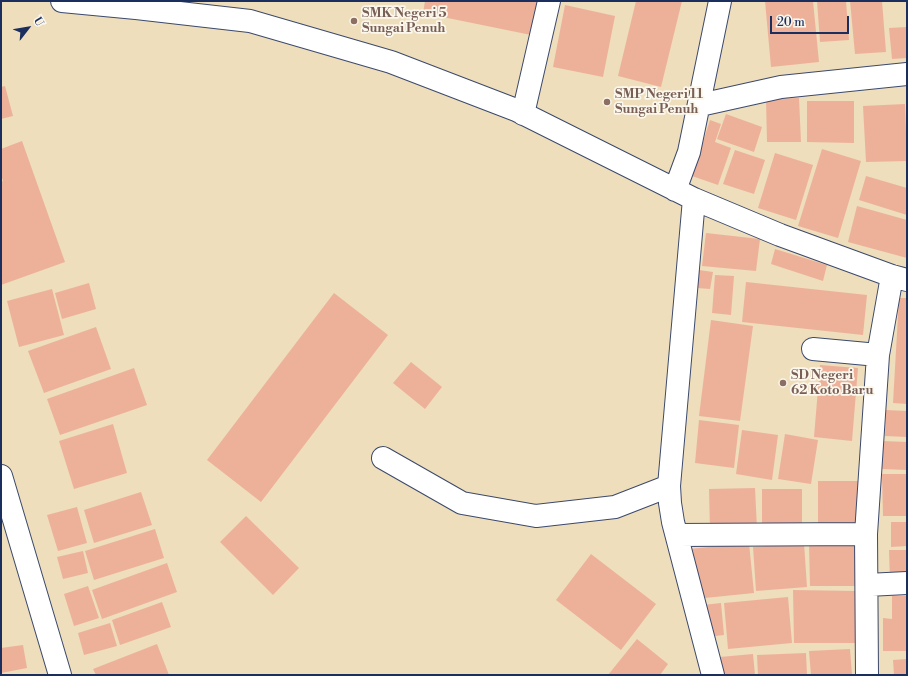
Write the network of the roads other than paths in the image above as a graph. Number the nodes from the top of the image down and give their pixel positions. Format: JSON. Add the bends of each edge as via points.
{"nodes":[{"id":1,"x":62,"y":1,"type":"edge"},
{"id":2,"x":549,"y":1,"type":"edge"},
{"id":3,"x":720,"y":1,"type":"edge"},
{"id":4,"x":152,"y":5,"type":"edge"},
{"id":5,"x":907,"y":74,"type":"edge"},
{"id":6,"x":700,"y":105,"type":"junction"},
{"id":7,"x":523,"y":114,"type":"junction"},
{"id":8,"x":684,"y":194,"type":"junction"},
{"id":9,"x":900,"y":278,"type":"edge"},
{"id":10,"x":813,"y":349,"type":"dead end"},
{"id":11,"x":878,"y":355,"type":"junction"},
{"id":12,"x":383,"y":458,"type":"dead end"},
{"id":13,"x":1,"y":476,"type":"edge"},
{"id":14,"x":669,"y":486,"type":"junction"},
{"id":15,"x":866,"y":534,"type":"junction"},
{"id":16,"x":677,"y":535,"type":"junction"},
{"id":17,"x":907,"y":583,"type":"edge"},
{"id":18,"x":867,"y":585,"type":"junction"},
{"id":19,"x":60,"y":675,"type":"edge"},
{"id":20,"x":713,"y":675,"type":"edge"},
{"id":21,"x":867,"y":675,"type":"edge"}],
"edges":[{"from":1,"to":4,"type":"main road"},
{"from":2,"to":7,"type":"main road"},
{"from":3,"to":6,"type":"main road"},
{"from":4,"to":7,"type":"main road","via":[[250,21],[391,62]]},
{"from":5,"to":6,"type":"main road","via":[[781,87]]},
{"from":6,"to":8,"type":"main road","via":[[689,152]]},
{"from":7,"to":8,"type":"main road"},
{"from":8,"to":9,"type":"main road","via":[[780,235]]},
{"from":8,"to":14,"type":"main road"},
{"from":9,"to":11,"type":"main road"},
{"from":10,"to":11,"type":"main road"},
{"from":11,"to":15,"type":"main road"},
{"from":12,"to":14,"type":"main road","via":[[462,503],[536,516],[615,507]]},
{"from":13,"to":19,"type":"main road"},
{"from":14,"to":16,"type":"main road"},
{"from":15,"to":16,"type":"main road"},
{"from":15,"to":18,"type":"main road"},
{"from":16,"to":20,"type":"main road"},
{"from":17,"to":18,"type":"main road"},
{"from":18,"to":21,"type":"main road"}]}
